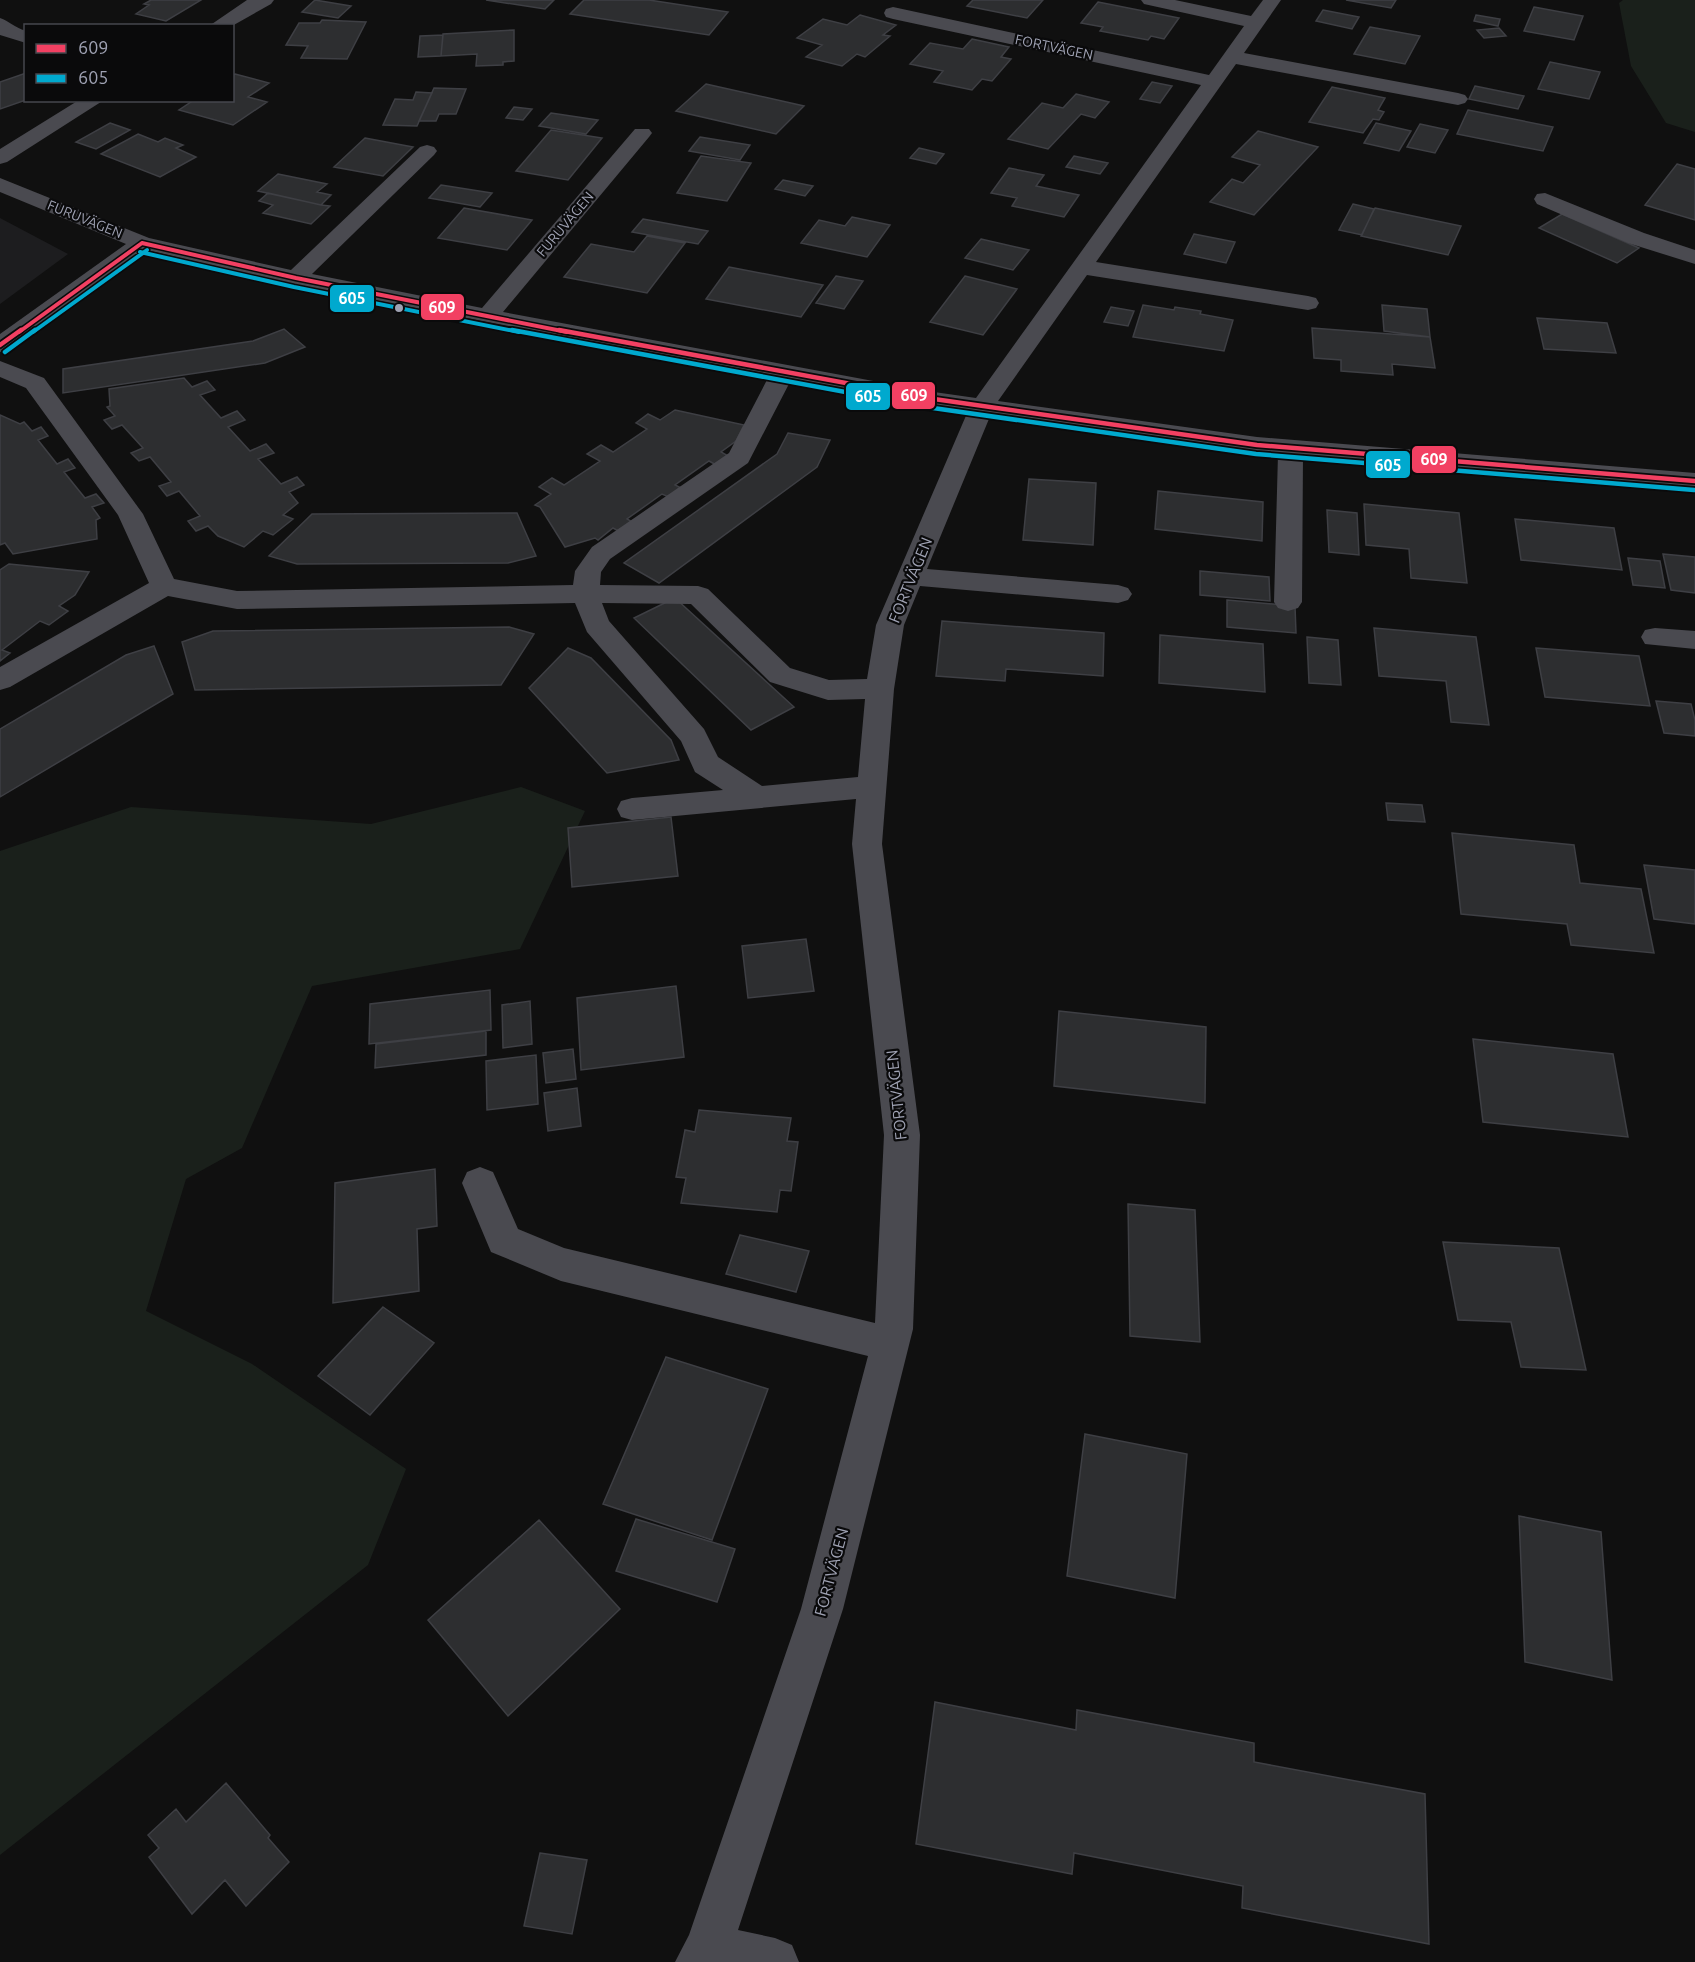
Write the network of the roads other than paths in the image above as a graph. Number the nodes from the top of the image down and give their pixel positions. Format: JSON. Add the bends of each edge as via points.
{"nodes":[{"id":1,"x":265,"y":0,"type":"edge"},
{"id":2,"x":1150,"y":0,"type":"edge"},
{"id":3,"x":1264,"y":11,"type":"edge"},
{"id":4,"x":893,"y":13,"type":"dead end"},
{"id":5,"x":0,"y":24,"type":"edge"},
{"id":6,"x":221,"y":24,"type":"edge"},
{"id":7,"x":24,"y":36,"type":"edge"},
{"id":8,"x":1224,"y":69,"type":"junction"},
{"id":9,"x":1458,"y":99,"type":"dead end"},
{"id":10,"x":91,"y":102,"type":"edge"},
{"id":11,"x":642,"y":134,"type":"dead end"},
{"id":12,"x":427,"y":151,"type":"dead end"},
{"id":13,"x":0,"y":158,"type":"edge"},
{"id":14,"x":0,"y":184,"type":"edge"},
{"id":15,"x":1545,"y":199,"type":"dead end"},
{"id":16,"x":142,"y":243,"type":"junction"},
{"id":17,"x":1695,"y":257,"type":"edge"},
{"id":18,"x":1082,"y":267,"type":"junction"},
{"id":19,"x":296,"y":278,"type":"junction"},
{"id":20,"x":1308,"y":303,"type":"dead end"},
{"id":21,"x":488,"y":315,"type":"junction"},
{"id":22,"x":0,"y":345,"type":"edge"},
{"id":23,"x":0,"y":368,"type":"edge"},
{"id":24,"x":783,"y":372,"type":"junction"},
{"id":25,"x":982,"y":406,"type":"junction"},
{"id":26,"x":1291,"y":447,"type":"junction"},
{"id":27,"x":1695,"y":482,"type":"edge"},
{"id":28,"x":911,"y":576,"type":"junction"},
{"id":29,"x":164,"y":586,"type":"junction"},
{"id":30,"x":585,"y":594,"type":"junction"},
{"id":31,"x":1118,"y":594,"type":"dead end"},
{"id":32,"x":1288,"y":602,"type":"dead end"},
{"id":33,"x":1655,"y":637,"type":"dead end"},
{"id":34,"x":1695,"y":640,"type":"edge"},
{"id":35,"x":0,"y":680,"type":"edge"},
{"id":36,"x":880,"y":689,"type":"junction"},
{"id":37,"x":872,"y":787,"type":"junction"},
{"id":38,"x":758,"y":798,"type":"junction"},
{"id":39,"x":632,"y":809,"type":"dead end"},
{"id":40,"x":480,"y":1183,"type":"dead end"},
{"id":41,"x":890,"y":1344,"type":"junction"},
{"id":42,"x":703,"y":1955,"type":"edge"},
{"id":43,"x":775,"y":1962,"type":"edge"}],
"edges":[{"from":1,"to":6,"type":"street"},
{"from":2,"to":3,"type":"street","name":"FORTVÄGEN"},
{"from":3,"to":8,"type":"street","name":"FORTVÄGEN"},
{"from":4,"to":8,"type":"street","name":"FORTVÄGEN"},
{"from":5,"to":7,"type":"street","via":[[6,31]]},
{"from":8,"to":9,"type":"street","name":"FORTVÄGEN"},
{"from":8,"to":18,"type":"street","name":"FORTVÄGEN"},
{"from":10,"to":13,"type":"street"},
{"from":11,"to":21,"type":"street","name":"FURUVÄGEN"},
{"from":12,"to":19,"type":"street"},
{"from":14,"to":16,"type":"street","name":"FURUVÄGEN"},
{"from":15,"to":17,"type":"street","via":[[1636,238]]},
{"from":16,"to":19,"type":"street","name":"FURUVÄGEN"},
{"from":16,"to":22,"type":"street"},
{"from":18,"to":20,"type":"street"},
{"from":18,"to":25,"type":"street","name":"FORTVÄGEN"},
{"from":19,"to":21,"type":"street","name":"FURUVÄGEN"},
{"from":21,"to":24,"type":"street","name":"FURUVÄGEN"},
{"from":23,"to":29,"type":"street","via":[[35,383],[130,514]]},
{"from":24,"to":25,"type":"street","name":"FURUVÄGEN"},
{"from":24,"to":30,"type":"street","via":[[739,458],[601,553],[588,571]]},
{"from":25,"to":26,"type":"street","name":"FURUVÄGEN"},
{"from":25,"to":28,"type":"street","name":"FORTVÄGEN"},
{"from":26,"to":27,"type":"street","name":"FURUVÄGEN"},
{"from":26,"to":32,"type":"street"},
{"from":28,"to":31,"type":"street"},
{"from":28,"to":36,"type":"street","name":"FORTVÄGEN","via":[[890,625]]},
{"from":29,"to":30,"type":"street","via":[[237,600]]},
{"from":29,"to":35,"type":"street"},
{"from":30,"to":36,"type":"street","via":[[698,596],[780,675],[828,690]]},
{"from":30,"to":38,"type":"street","via":[[597,625],[694,736],[706,764]]},
{"from":33,"to":34,"type":"street"},
{"from":36,"to":37,"type":"street","name":"FORTVÄGEN"},
{"from":37,"to":38,"type":"street"},
{"from":37,"to":41,"type":"street","name":"FORTVÄGEN","via":[[867,844],[902,1135],[894,1329]]},
{"from":38,"to":39,"type":"street"},
{"from":40,"to":41,"type":"street","via":[[504,1240],[561,1264]]},
{"from":41,"to":42,"type":"street","name":"FORTVÄGEN","via":[[822,1609]]},
{"from":42,"to":43,"type":"street","name":"FORTVÄGEN"}]}
